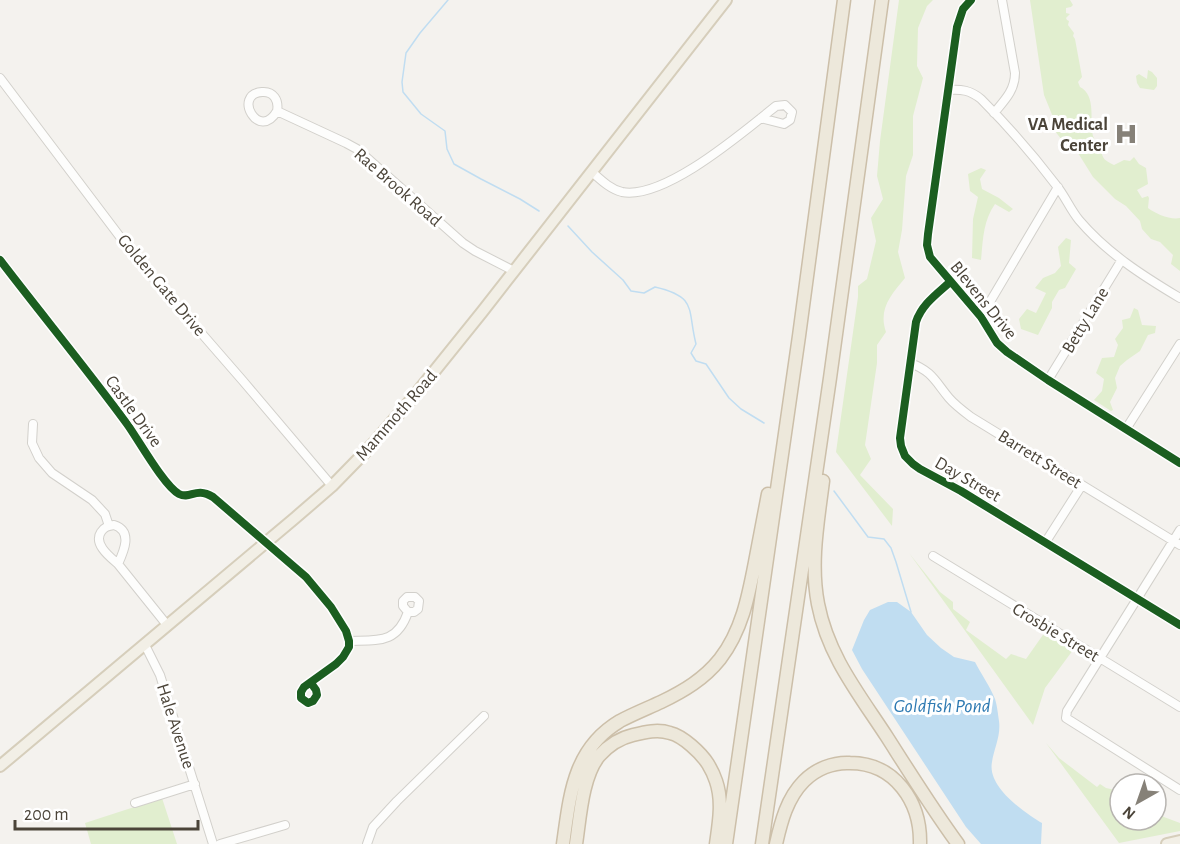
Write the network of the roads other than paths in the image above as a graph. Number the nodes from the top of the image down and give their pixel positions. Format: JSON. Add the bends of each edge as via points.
{"nodes":[{"id":1,"x":726,"y":0,"type":"edge"},
{"id":2,"x":844,"y":0,"type":"edge"},
{"id":3,"x":882,"y":0,"type":"edge"},
{"id":4,"x":971,"y":0,"type":"edge"},
{"id":5,"x":1002,"y":0,"type":"edge"},
{"id":6,"x":0,"y":78,"type":"edge"},
{"id":7,"x":948,"y":90,"type":"junction"},
{"id":8,"x":277,"y":111,"type":"dead end"},
{"id":9,"x":994,"y":113,"type":"junction"},
{"id":10,"x":761,"y":118,"type":"dead end"},
{"id":11,"x":592,"y":172,"type":"junction"},
{"id":12,"x":1058,"y":187,"type":"junction"},
{"id":13,"x":0,"y":260,"type":"edge"},
{"id":14,"x":1121,"y":261,"type":"junction"},
{"id":15,"x":514,"y":270,"type":"junction"},
{"id":16,"x":950,"y":282,"type":"junction"},
{"id":17,"x":1180,"y":298,"type":"edge"},
{"id":18,"x":981,"y":317,"type":"junction"},
{"id":19,"x":1180,"y":344,"type":"edge"},
{"id":20,"x":910,"y":363,"type":"junction"},
{"id":21,"x":830,"y":378,"type":"junction"},
{"id":22,"x":1048,"y":380,"type":"junction"},
{"id":23,"x":1126,"y":429,"type":"junction"},
{"id":24,"x":32,"y":443,"type":"dead end"},
{"id":25,"x":782,"y":450,"type":"junction"},
{"id":26,"x":1180,"y":463,"type":"edge"},
{"id":27,"x":1082,"y":485,"type":"junction"},
{"id":28,"x":332,"y":486,"type":"junction"},
{"id":29,"x":109,"y":526,"type":"junction"},
{"id":30,"x":1180,"y":530,"type":"edge"},
{"id":31,"x":266,"y":543,"type":"junction"},
{"id":32,"x":1045,"y":543,"type":"junction"},
{"id":33,"x":1177,"y":543,"type":"edge"},
{"id":34,"x":933,"y":556,"type":"dead end"},
{"id":35,"x":118,"y":564,"type":"junction"},
{"id":36,"x":1137,"y":600,"type":"junction"},
{"id":37,"x":408,"y":612,"type":"dead end"},
{"id":38,"x":167,"y":625,"type":"junction"},
{"id":39,"x":1180,"y":626,"type":"edge"},
{"id":40,"x":349,"y":641,"type":"junction"},
{"id":41,"x":145,"y":645,"type":"junction"},
{"id":42,"x":1101,"y":659,"type":"junction"},
{"id":43,"x":310,"y":683,"type":"dead end"},
{"id":44,"x":1180,"y":707,"type":"edge"},
{"id":45,"x":484,"y":716,"type":"dead end"},
{"id":46,"x":0,"y":766,"type":"edge"},
{"id":47,"x":195,"y":784,"type":"junction"},
{"id":48,"x":1180,"y":790,"type":"edge"},
{"id":49,"x":135,"y":803,"type":"dead end"},
{"id":50,"x":285,"y":825,"type":"dead end"},
{"id":51,"x":1180,"y":841,"type":"edge"},
{"id":52,"x":213,"y":844,"type":"edge"},
{"id":53,"x":220,"y":844,"type":"edge"},
{"id":54,"x":367,"y":844,"type":"edge"},
{"id":55,"x":563,"y":844,"type":"edge"},
{"id":56,"x":576,"y":844,"type":"edge"},
{"id":57,"x":716,"y":844,"type":"edge"},
{"id":58,"x":726,"y":844,"type":"edge"},
{"id":59,"x":762,"y":844,"type":"edge"},
{"id":60,"x":776,"y":844,"type":"edge"},
{"id":61,"x":920,"y":844,"type":"edge"},
{"id":62,"x":958,"y":844,"type":"edge"},
{"id":63,"x":1167,"y":844,"type":"edge"}],
"edges":[{"from":1,"to":11,"type":"main road","name":"Mammoth Road"},
{"from":2,"to":25,"type":"highway"},
{"from":3,"to":21,"type":"highway"},
{"from":4,"to":7,"type":"street","name":"Blevens Drive","via":[[958,21]]},
{"from":5,"to":9,"type":"street","via":[[1015,80]]},
{"from":6,"to":28,"type":"street","name":"Golden Gate Drive","via":[[136,258]]},
{"from":7,"to":9,"type":"street","via":[[962,89],[975,94]]},
{"from":7,"to":16,"type":"street","name":"Blevens Drive","via":[[927,240],[930,257]]},
{"from":8,"to":15,"type":"street","name":"Rae Brook Road","via":[[357,149],[463,243]]},
{"from":9,"to":12,"type":"street"},
{"from":10,"to":11,"type":"street","via":[[712,155],[657,187],[618,191]]},
{"from":11,"to":15,"type":"main road","name":"Mammoth Road"},
{"from":12,"to":14,"type":"street","via":[[1079,220]]},
{"from":12,"to":18,"type":"street"},
{"from":13,"to":31,"type":"street","name":"Castle Drive","via":[[128,425],[171,488],[182,495],[207,493]]},
{"from":14,"to":17,"type":"street"},
{"from":14,"to":22,"type":"street","name":"Betty Lane"},
{"from":15,"to":28,"type":"main road","name":"Mammoth Road","via":[[416,394]]},
{"from":16,"to":18,"type":"street","name":"Blevens Drive"},
{"from":16,"to":20,"type":"street","name":"Day Street","via":[[919,312]]},
{"from":18,"to":22,"type":"street","name":"Blevens Drive","via":[[1003,349]]},
{"from":19,"to":23,"type":"street"},
{"from":20,"to":27,"type":"street","name":"Barrett Street","via":[[932,375],[949,398],[971,417]]},
{"from":20,"to":32,"type":"street","name":"Day Street","via":[[900,438],[905,456],[920,469]]},
{"from":21,"to":59,"type":"highway"},
{"from":21,"to":62,"type":"highway","via":[[829,436],[814,568],[821,618],[839,666]]},
{"from":22,"to":23,"type":"street","name":"Blevens Drive"},
{"from":23,"to":26,"type":"street","name":"Blevens Drive"},
{"from":24,"to":29,"type":"street","via":[[52,473],[92,500],[105,514]]},
{"from":25,"to":55,"type":"highway","via":[[737,632],[720,658],[690,687],[620,721],[588,749],[575,775]]},
{"from":25,"to":58,"type":"highway"},
{"from":27,"to":32,"type":"street"},
{"from":27,"to":33,"type":"street","name":"Barrett Street"},
{"from":28,"to":31,"type":"main road","name":"Mammoth Road"},
{"from":29,"to":35,"type":"street","via":[[99,535],[100,544]]},
{"from":29,"to":35,"type":"street","via":[[118,526],[125,535]]},
{"from":30,"to":33,"type":"street"},
{"from":31,"to":38,"type":"main road","name":"Mammoth Road"},
{"from":31,"to":40,"type":"street","name":"Castle Drive","via":[[319,591],[343,625]]},
{"from":32,"to":36,"type":"street","name":"Day Street"},
{"from":33,"to":36,"type":"street"},
{"from":34,"to":42,"type":"street","name":"Crosbie Street"},
{"from":35,"to":38,"type":"street"},
{"from":36,"to":39,"type":"street","name":"Day Street"},
{"from":36,"to":42,"type":"street"},
{"from":37,"to":40,"type":"street","via":[[402,628],[393,635]]},
{"from":38,"to":41,"type":"main road","name":"Mammoth Road"},
{"from":40,"to":43,"type":"street","via":[[340,661]]},
{"from":41,"to":46,"type":"main road","name":"Mammoth Road"},
{"from":41,"to":47,"type":"street","name":"Hale Avenue","via":[[160,675]]},
{"from":42,"to":44,"type":"street","name":"Crosbie Street"},
{"from":42,"to":48,"type":"street","via":[[1066,718]]},
{"from":45,"to":54,"type":"street","via":[[373,827]]},
{"from":47,"to":49,"type":"street"},
{"from":47,"to":52,"type":"street","name":"Hale Avenue"},
{"from":50,"to":53,"type":"street"},
{"from":51,"to":63,"type":"main road"},
{"from":56,"to":57,"type":"highway","via":[[590,773],[598,757],[611,744],[649,731],[670,733],[691,745],[708,764],[717,783],[721,811]]},
{"from":60,"to":61,"type":"highway","via":[[790,800],[802,782],[827,766],[854,762],[876,767],[902,786],[914,808]]}]}
